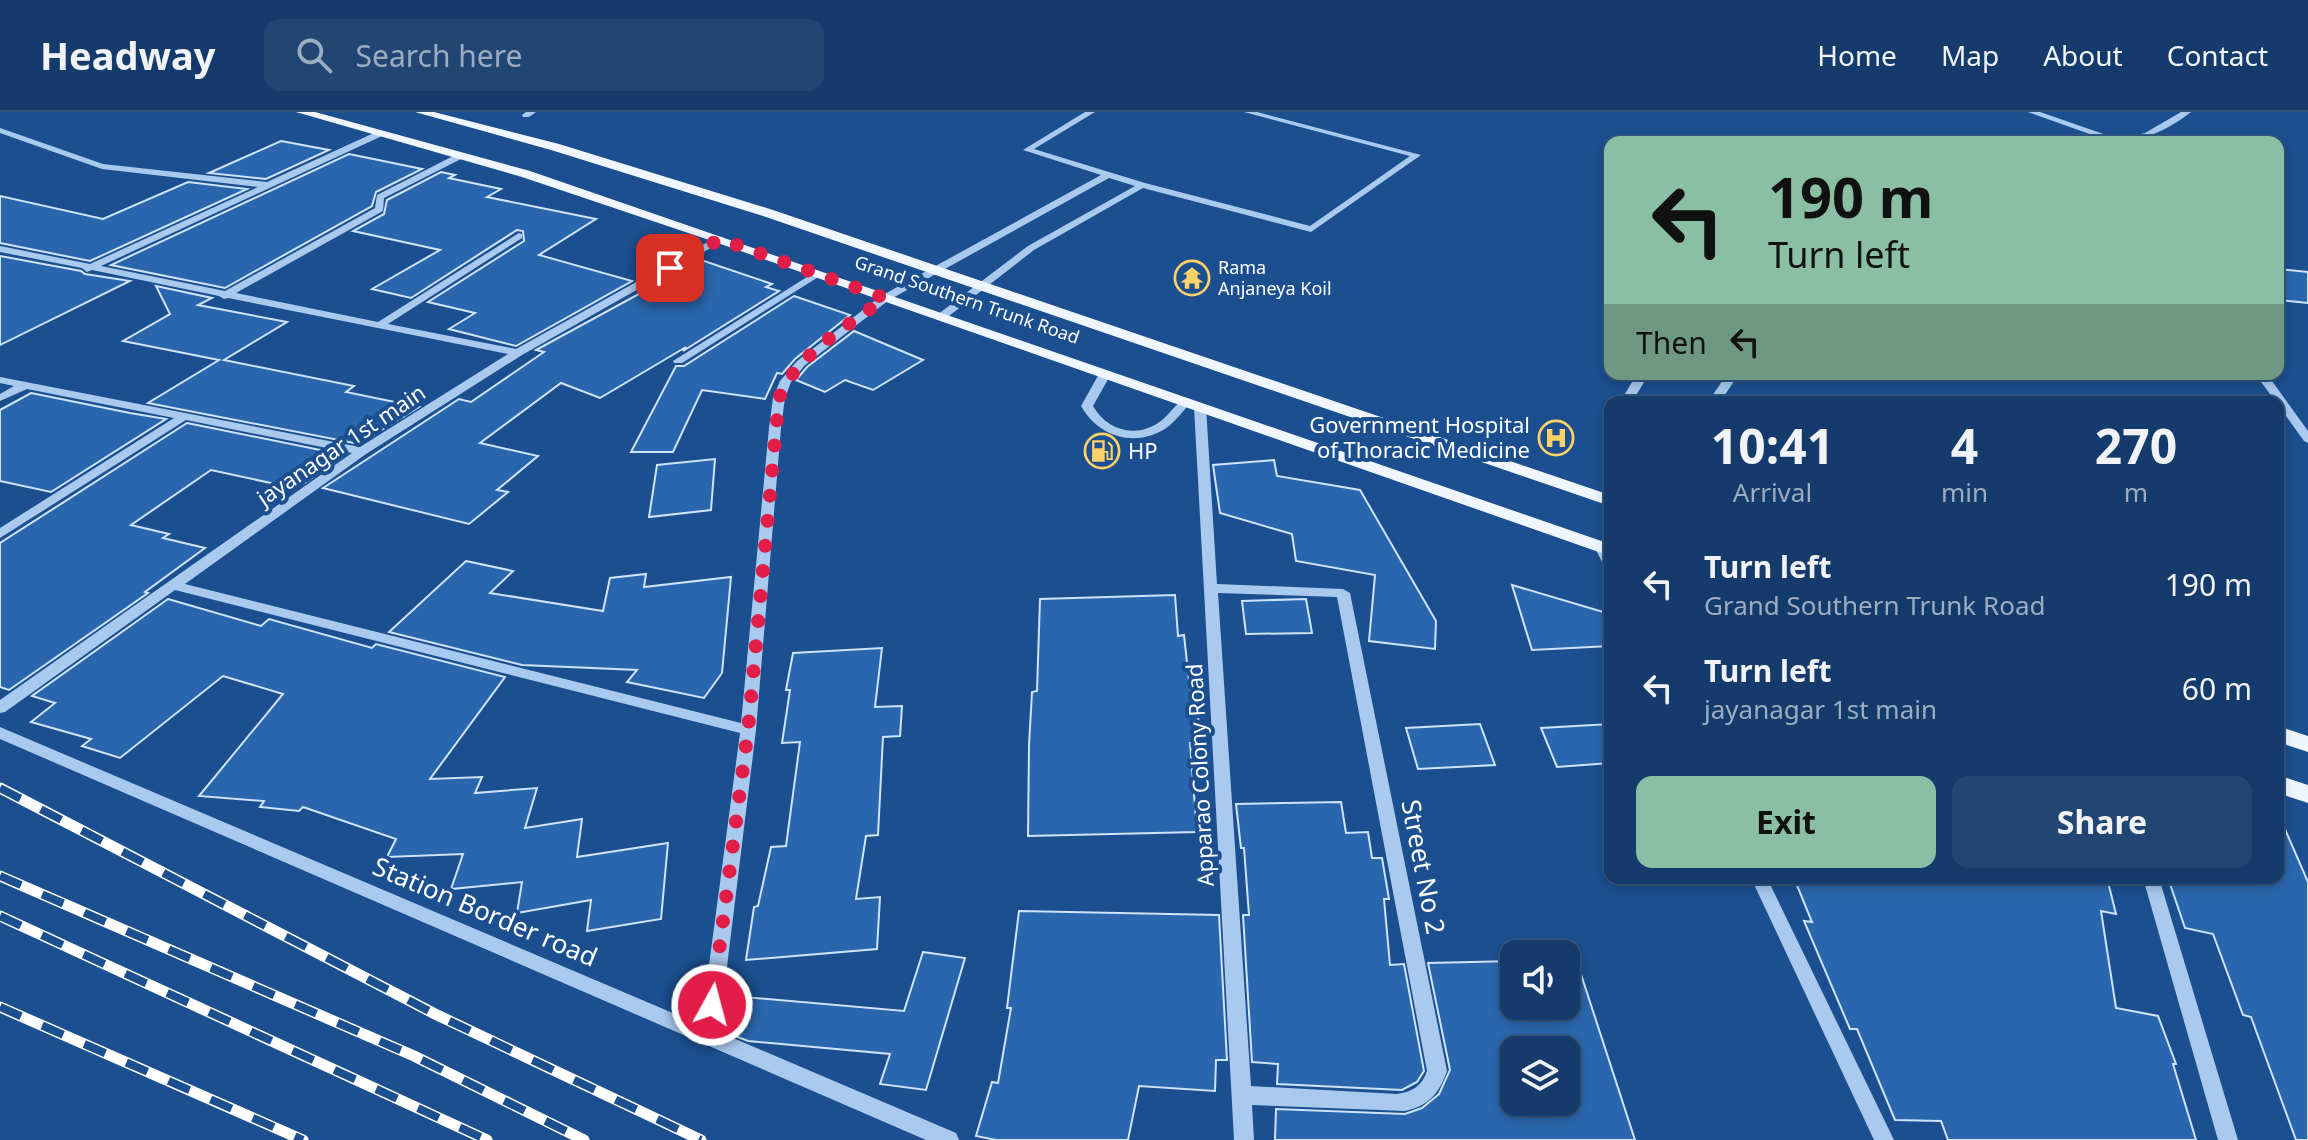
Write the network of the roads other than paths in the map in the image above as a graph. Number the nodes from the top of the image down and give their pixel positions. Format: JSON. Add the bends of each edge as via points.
{"nodes":[{"id":1,"x":302,"y":112,"type":"edge"},
{"id":2,"x":421,"y":112,"type":"edge"},
{"id":3,"x":1091,"y":112,"type":"edge"},
{"id":4,"x":1248,"y":112,"type":"edge"},
{"id":5,"x":2032,"y":112,"type":"edge"},
{"id":6,"x":2187,"y":112,"type":"edge"},
{"id":7,"x":0,"y":130,"type":"edge"},
{"id":8,"x":379,"y":134,"type":"junction"},
{"id":9,"x":2101,"y":136,"type":"edge"},
{"id":10,"x":2143,"y":136,"type":"edge"},
{"id":11,"x":460,"y":156,"type":"junction"},
{"id":12,"x":1108,"y":175,"type":"junction"},
{"id":13,"x":268,"y":185,"type":"junction"},
{"id":14,"x":1142,"y":185,"type":"junction"},
{"id":15,"x":519,"y":236,"type":"dead end"},
{"id":16,"x":720,"y":239,"type":"junction"},
{"id":17,"x":0,"y":249,"type":"edge"},
{"id":18,"x":87,"y":269,"type":"junction"},
{"id":19,"x":937,"y":269,"type":"junction"},
{"id":20,"x":818,"y":274,"type":"junction"},
{"id":21,"x":982,"y":285,"type":"junction"},
{"id":22,"x":224,"y":296,"type":"junction"},
{"id":23,"x":885,"y":298,"type":"junction"},
{"id":24,"x":941,"y":317,"type":"junction"},
{"id":25,"x":378,"y":326,"type":"junction"},
{"id":26,"x":518,"y":353,"type":"junction"},
{"id":27,"x":678,"y":361,"type":"dead end"},
{"id":28,"x":1105,"y":374,"type":"junction"},
{"id":29,"x":0,"y":380,"type":"edge"},
{"id":30,"x":23,"y":386,"type":"junction"},
{"id":31,"x":0,"y":398,"type":"edge"},
{"id":32,"x":1193,"y":405,"type":"junction"},
{"id":33,"x":2284,"y":406,"type":"edge"},
{"id":34,"x":183,"y":417,"type":"junction"},
{"id":35,"x":2308,"y":439,"type":"edge"},
{"id":36,"x":362,"y":451,"type":"junction"},
{"id":37,"x":1604,"y":499,"type":"edge"},
{"id":38,"x":0,"y":534,"type":"edge"},
{"id":39,"x":1604,"y":548,"type":"edge"},
{"id":40,"x":173,"y":585,"type":"junction"},
{"id":41,"x":1211,"y":588,"type":"junction"},
{"id":42,"x":0,"y":708,"type":"edge"},
{"id":43,"x":748,"y":730,"type":"junction"},
{"id":44,"x":0,"y":733,"type":"edge"},
{"id":45,"x":2284,"y":736,"type":"edge"},
{"id":46,"x":2308,"y":744,"type":"edge"},
{"id":47,"x":2284,"y":786,"type":"edge"},
{"id":48,"x":2308,"y":794,"type":"edge"},
{"id":49,"x":1762,"y":884,"type":"edge"},
{"id":50,"x":2153,"y":884,"type":"edge"},
{"id":51,"x":709,"y":1036,"type":"junction"},
{"id":52,"x":1241,"y":1095,"type":"junction"},
{"id":53,"x":949,"y":1140,"type":"edge"},
{"id":54,"x":1244,"y":1140,"type":"edge"},
{"id":55,"x":1884,"y":1140,"type":"edge"},
{"id":56,"x":2228,"y":1140,"type":"edge"}],
"edges":[{"from":1,"to":8,"type":"main road","name":"Grand Southern Trunk Road"},
{"from":2,"to":19,"type":"main road","name":"Grand Southern Trunk Road","via":[[555,147]]},
{"from":3,"to":12,"type":"street","via":[[1027,150]]},
{"from":4,"to":14,"type":"street","via":[[1417,155],[1311,229]]},
{"from":5,"to":9,"type":"street"},
{"from":6,"to":10,"type":"street"},
{"from":7,"to":13,"type":"street","via":[[102,166]]},
{"from":8,"to":11,"type":"main road","name":"Grand Southern Trunk Road"},
{"from":8,"to":13,"type":"street"},
{"from":11,"to":16,"type":"main road","name":"Grand Southern Trunk Road"},
{"from":11,"to":22,"type":"street","via":[[380,197],[380,209]]},
{"from":12,"to":14,"type":"street"},
{"from":12,"to":19,"type":"street"},
{"from":13,"to":18,"type":"street"},
{"from":14,"to":21,"type":"street","via":[[1031,248]]},
{"from":15,"to":25,"type":"street"},
{"from":16,"to":20,"type":"main road","name":"Grand Southern Trunk Road"},
{"from":16,"to":26,"type":"street","name":"jayanagar 1st main"},
{"from":17,"to":18,"type":"street"},
{"from":18,"to":22,"type":"street"},
{"from":19,"to":21,"type":"main road","name":"Grand Southern Trunk Road"},
{"from":19,"to":23,"type":"street"},
{"from":20,"to":23,"type":"main road","name":"Grand Southern Trunk Road"},
{"from":20,"to":27,"type":"street"},
{"from":21,"to":24,"type":"street"},
{"from":21,"to":37,"type":"main road","name":"Grand Southern Trunk Road"},
{"from":22,"to":25,"type":"street"},
{"from":23,"to":24,"type":"main road","name":"Grand Southern Trunk Road"},
{"from":23,"to":43,"type":"street","via":[[801,363],[779,398]]},
{"from":24,"to":28,"type":"main road","name":"Grand Southern Trunk Road"},
{"from":25,"to":26,"type":"street"},
{"from":26,"to":36,"type":"street","name":"jayanagar 1st main"},
{"from":28,"to":32,"type":"main road","name":"Grand Southern Trunk Road"},
{"from":28,"to":32,"type":"street","via":[[1087,406],[1103,429],[1143,433]]},
{"from":29,"to":30,"type":"street"},
{"from":30,"to":31,"type":"street"},
{"from":30,"to":34,"type":"street"},
{"from":32,"to":39,"type":"main road","name":"Grand Southern Trunk Road"},
{"from":32,"to":41,"type":"street","name":"Apparao Colony Road"},
{"from":33,"to":35,"type":"street"},
{"from":34,"to":36,"type":"street"},
{"from":34,"to":38,"type":"street"},
{"from":36,"to":40,"type":"street","name":"jayanagar 1st main"},
{"from":40,"to":42,"type":"street","name":"jayanagar 1st main"},
{"from":40,"to":43,"type":"street"},
{"from":41,"to":52,"type":"street","name":"Apparao Colony Road"},
{"from":41,"to":52,"type":"street","name":"Street No 2","via":[[1343,593],[1437,1071],[1434,1083],[1416,1101]]},
{"from":43,"to":51,"type":"street"},
{"from":44,"to":51,"type":"street","name":"Station Border road"},
{"from":45,"to":46,"type":"main road"},
{"from":47,"to":48,"type":"main road"},
{"from":49,"to":55,"type":"street"},
{"from":50,"to":56,"type":"street"},
{"from":51,"to":53,"type":"street","name":"Station Border road"},
{"from":52,"to":54,"type":"street","name":"Apparao Colony Road"}]}
